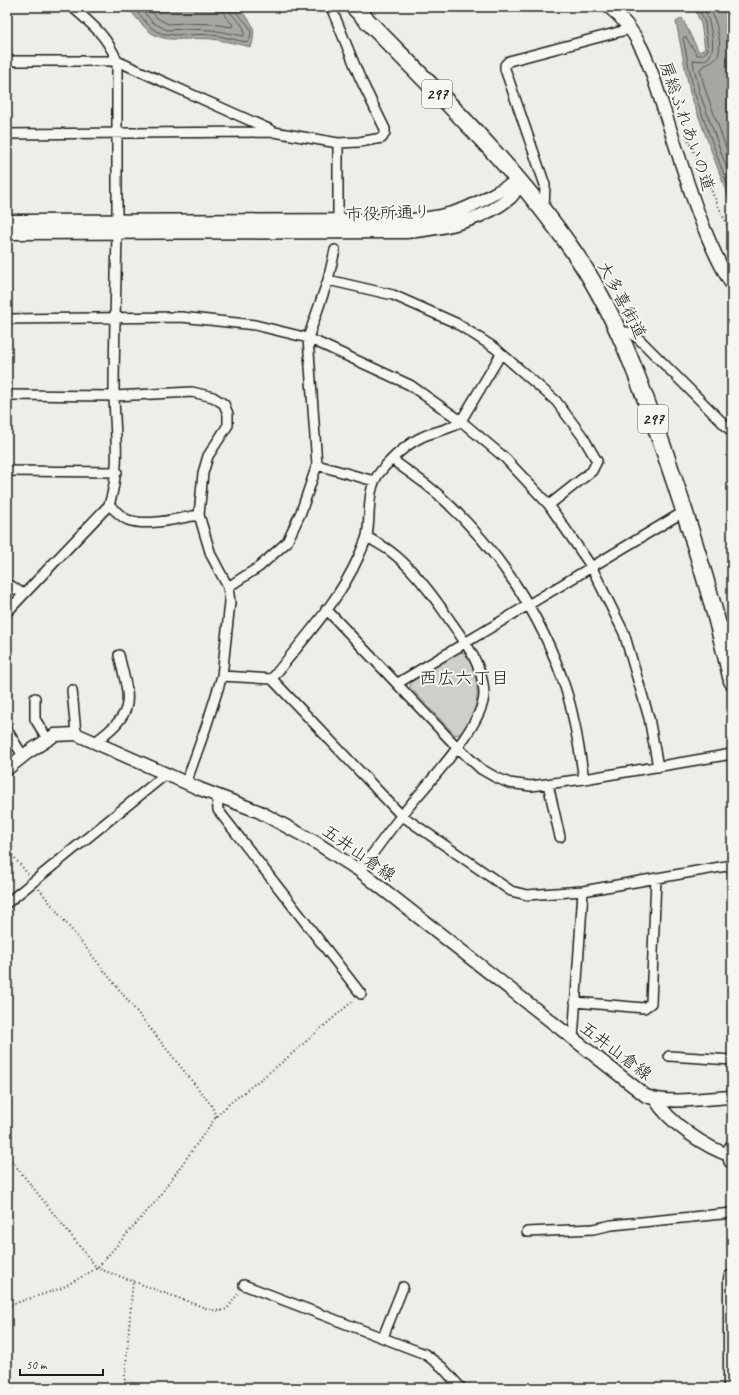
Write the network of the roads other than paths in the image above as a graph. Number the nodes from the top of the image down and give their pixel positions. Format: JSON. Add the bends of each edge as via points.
{"nodes":[{"id":1,"x":72,"y":7,"type":"edge"},
{"id":2,"x":331,"y":7,"type":"edge"},
{"id":3,"x":354,"y":7,"type":"edge"},
{"id":4,"x":609,"y":7,"type":"edge"},
{"id":5,"x":630,"y":29,"type":"junction"},
{"id":6,"x":7,"y":61,"type":"edge"},
{"id":7,"x":118,"y":61,"type":"junction"},
{"id":8,"x":274,"y":132,"type":"junction"},
{"id":9,"x":117,"y":133,"type":"junction"},
{"id":10,"x":7,"y":134,"type":"edge"},
{"id":11,"x":338,"y":143,"type":"junction"},
{"id":12,"x":520,"y":181,"type":"junction"},
{"id":13,"x":544,"y":209,"type":"junction"},
{"id":14,"x":338,"y":220,"type":"junction"},
{"id":15,"x":7,"y":221,"type":"edge"},
{"id":16,"x":117,"y":226,"type":"junction"},
{"id":17,"x":7,"y":233,"type":"edge"},
{"id":18,"x":335,"y":250,"type":"dead end"},
{"id":19,"x":328,"y":280,"type":"junction"},
{"id":20,"x":732,"y":286,"type":"edge"},
{"id":21,"x":115,"y":317,"type":"junction"},
{"id":22,"x":7,"y":319,"type":"edge"},
{"id":23,"x":619,"y":332,"type":"junction"},
{"id":24,"x":308,"y":338,"type":"junction"},
{"id":25,"x":501,"y":354,"type":"junction"},
{"id":26,"x":7,"y":395,"type":"edge"},
{"id":27,"x":114,"y":396,"type":"junction"},
{"id":28,"x":461,"y":421,"type":"junction"},
{"id":29,"x":732,"y":432,"type":"edge"},
{"id":30,"x":393,"y":460,"type":"junction"},
{"id":31,"x":317,"y":465,"type":"junction"},
{"id":32,"x":7,"y":471,"type":"edge"},
{"id":33,"x":117,"y":472,"type":"junction"},
{"id":34,"x":374,"y":481,"type":"junction"},
{"id":35,"x":109,"y":505,"type":"junction"},
{"id":36,"x":549,"y":505,"type":"junction"},
{"id":37,"x":685,"y":511,"type":"junction"},
{"id":38,"x":199,"y":515,"type":"junction"},
{"id":39,"x":367,"y":537,"type":"junction"},
{"id":40,"x":591,"y":566,"type":"junction"},
{"id":41,"x":7,"y":583,"type":"edge"},
{"id":42,"x":228,"y":587,"type":"junction"},
{"id":43,"x":24,"y":594,"type":"junction"},
{"id":44,"x":529,"y":604,"type":"junction"},
{"id":45,"x":326,"y":609,"type":"junction"},
{"id":46,"x":7,"y":612,"type":"edge"},
{"id":47,"x":725,"y":627,"type":"edge"},
{"id":48,"x":465,"y":642,"type":"junction"},
{"id":49,"x":119,"y":655,"type":"dead end"},
{"id":50,"x":222,"y":676,"type":"junction"},
{"id":51,"x":272,"y":679,"type":"junction"},
{"id":52,"x":732,"y":681,"type":"edge"},
{"id":53,"x":398,"y":683,"type":"junction"},
{"id":54,"x":72,"y":690,"type":"dead end"},
{"id":55,"x":35,"y":698,"type":"dead end"},
{"id":56,"x":7,"y":730,"type":"edge"},
{"id":57,"x":76,"y":734,"type":"junction"},
{"id":58,"x":48,"y":740,"type":"junction"},
{"id":59,"x":95,"y":742,"type":"junction"},
{"id":60,"x":457,"y":747,"type":"junction"},
{"id":61,"x":732,"y":754,"type":"edge"},
{"id":62,"x":23,"y":756,"type":"junction"},
{"id":63,"x":658,"y":767,"type":"junction"},
{"id":64,"x":7,"y":769,"type":"edge"},
{"id":65,"x":166,"y":774,"type":"junction"},
{"id":66,"x":584,"y":779,"type":"junction"},
{"id":67,"x":186,"y":783,"type":"junction"},
{"id":68,"x":548,"y":784,"type":"junction"},
{"id":69,"x":217,"y":796,"type":"junction"},
{"id":70,"x":402,"y":815,"type":"junction"},
{"id":71,"x":560,"y":837,"type":"dead end"},
{"id":72,"x":732,"y":865,"type":"edge"},
{"id":73,"x":360,"y":871,"type":"junction"},
{"id":74,"x":656,"y":878,"type":"junction"},
{"id":75,"x":583,"y":891,"type":"junction"},
{"id":76,"x":7,"y":903,"type":"edge"},
{"id":77,"x":361,"y":994,"type":"road end"},
{"id":78,"x":575,"y":1002,"type":"junction"},
{"id":79,"x":573,"y":1040,"type":"junction"},
{"id":80,"x":669,"y":1056,"type":"dead end"},
{"id":81,"x":732,"y":1060,"type":"edge"},
{"id":82,"x":732,"y":1097,"type":"edge"},
{"id":83,"x":655,"y":1099,"type":"junction"},
{"id":84,"x":732,"y":1149,"type":"edge"},
{"id":85,"x":732,"y":1156,"type":"edge"},
{"id":86,"x":732,"y":1160,"type":"edge"},
{"id":87,"x":732,"y":1213,"type":"edge"},
{"id":88,"x":527,"y":1232,"type":"dead end"},
{"id":89,"x":732,"y":1278,"type":"edge"},
{"id":90,"x":244,"y":1285,"type":"road end"},
{"id":91,"x":403,"y":1287,"type":"dead end"},
{"id":92,"x":383,"y":1337,"type":"junction"},
{"id":93,"x":461,"y":1388,"type":"edge"},
{"id":94,"x":732,"y":1388,"type":"edge"}],
"edges":[{"from":1,"to":7,"type":"street","via":[[106,38]]},
{"from":2,"to":11,"type":"street","via":[[385,134],[382,138]]},
{"from":3,"to":12,"type":"highway","name":"大多喜街道","number":"297"},
{"from":4,"to":5,"type":"street","name":"房総ふれあいの道"},
{"from":5,"to":13,"type":"street","via":[[509,61],[505,65],[545,185]]},
{"from":5,"to":20,"type":"street","name":"房総ふれあいの道","via":[[642,46],[711,246]]},
{"from":6,"to":7,"type":"street"},
{"from":7,"to":8,"type":"street"},
{"from":7,"to":9,"type":"street"},
{"from":8,"to":9,"type":"street"},
{"from":8,"to":11,"type":"street"},
{"from":9,"to":10,"type":"street"},
{"from":9,"to":16,"type":"street"},
{"from":11,"to":14,"type":"street"},
{"from":12,"to":13,"type":"highway","name":"大多喜街道","number":"297"},
{"from":12,"to":14,"type":"street","name":"市役所通り","via":[[464,209],[444,215],[412,220]]},
{"from":12,"to":16,"type":"street","name":"市役所通り","via":[[512,196],[494,208],[457,224],[430,230],[406,232]]},
{"from":13,"to":23,"type":"highway","name":"大多喜街道","number":"297","via":[[573,250]]},
{"from":14,"to":16,"type":"street","name":"市役所通り"},
{"from":15,"to":16,"type":"street","name":"市役所通り"},
{"from":16,"to":17,"type":"street","name":"市役所通り"},
{"from":16,"to":21,"type":"street"},
{"from":18,"to":19,"type":"street"},
{"from":19,"to":24,"type":"street"},
{"from":19,"to":25,"type":"street","via":[[393,295],[456,323]]},
{"from":21,"to":22,"type":"street"},
{"from":21,"to":24,"type":"street","via":[[181,317],[255,325]]},
{"from":21,"to":27,"type":"street"},
{"from":23,"to":29,"type":"street","via":[[628,332],[639,339]]},
{"from":23,"to":37,"type":"highway","name":"大多喜街道","number":"297","via":[[639,380]]},
{"from":24,"to":28,"type":"street","via":[[410,385]]},
{"from":24,"to":31,"type":"street"},
{"from":25,"to":28,"type":"street"},
{"from":25,"to":36,"type":"street","via":[[556,401],[583,437],[596,461],[592,471]]},
{"from":26,"to":27,"type":"street"},
{"from":27,"to":33,"type":"street"},
{"from":27,"to":38,"type":"street","via":[[192,392],[213,397],[224,404],[228,414],[228,425],[208,456],[202,473]]},
{"from":28,"to":30,"type":"street","via":[[420,438]]},
{"from":28,"to":36,"type":"street","via":[[505,458]]},
{"from":30,"to":34,"type":"street"},
{"from":30,"to":44,"type":"street","via":[[440,496],[477,533]]},
{"from":31,"to":34,"type":"street"},
{"from":31,"to":42,"type":"street","via":[[301,512],[287,542],[259,567]]},
{"from":32,"to":33,"type":"street"},
{"from":33,"to":35,"type":"street"},
{"from":34,"to":39,"type":"street"},
{"from":35,"to":38,"type":"street","via":[[127,520],[140,522]]},
{"from":35,"to":43,"type":"street"},
{"from":36,"to":40,"type":"street"},
{"from":37,"to":40,"type":"street"},
{"from":37,"to":47,"type":"highway","name":"大多喜街道","number":"297"},
{"from":38,"to":42,"type":"street","via":[[210,555]]},
{"from":39,"to":45,"type":"street","via":[[345,582]]},
{"from":39,"to":48,"type":"street","via":[[391,552],[420,580]]},
{"from":40,"to":44,"type":"street"},
{"from":40,"to":63,"type":"street","via":[[612,608],[630,654],[649,718]]},
{"from":41,"to":43,"type":"street"},
{"from":42,"to":50,"type":"street","via":[[230,602]]},
{"from":43,"to":46,"type":"street"},
{"from":44,"to":48,"type":"street"},
{"from":44,"to":66,"type":"street","via":[[550,646],[565,688]]},
{"from":45,"to":51,"type":"street"},
{"from":45,"to":53,"type":"street"},
{"from":47,"to":52,"type":"highway","name":"大多喜街道","number":"297"},
{"from":48,"to":53,"type":"street"},
{"from":48,"to":60,"type":"street","via":[[478,666],[484,694],[477,718]]},
{"from":49,"to":59,"type":"street","via":[[128,699],[124,716],[113,729]]},
{"from":50,"to":51,"type":"street"},
{"from":50,"to":67,"type":"street"},
{"from":51,"to":70,"type":"street"},
{"from":53,"to":60,"type":"street"},
{"from":54,"to":57,"type":"street"},
{"from":55,"to":58,"type":"street","via":[[35,719]]},
{"from":56,"to":62,"type":"street"},
{"from":57,"to":58,"type":"street","name":"五井山倉線","via":[[55,735]]},
{"from":57,"to":59,"type":"street","name":"五井山倉線"},
{"from":58,"to":62,"type":"street","name":"五井山倉線"},
{"from":59,"to":65,"type":"street","name":"五井山倉線"},
{"from":60,"to":68,"type":"street","via":[[495,778],[531,786]]},
{"from":60,"to":70,"type":"street"},
{"from":61,"to":63,"type":"street"},
{"from":62,"to":64,"type":"street","name":"五井山倉線"},
{"from":63,"to":66,"type":"street"},
{"from":65,"to":67,"type":"street","name":"五井山倉線"},
{"from":65,"to":76,"type":"street"},
{"from":66,"to":68,"type":"street"},
{"from":67,"to":69,"type":"street","name":"五井山倉線"},
{"from":68,"to":71,"type":"street"},
{"from":69,"to":73,"type":"street","name":"五井山倉線","via":[[260,812],[315,842]]},
{"from":69,"to":77,"type":"street","via":[[218,810]]},
{"from":70,"to":73,"type":"street"},
{"from":70,"to":75,"type":"street","via":[[510,891],[527,895]]},
{"from":72,"to":74,"type":"street"},
{"from":73,"to":79,"type":"street","name":"五井山倉線"},
{"from":74,"to":75,"type":"street"},
{"from":74,"to":78,"type":"street","via":[[651,1003],[644,1008]]},
{"from":75,"to":78,"type":"street"},
{"from":78,"to":79,"type":"street"},
{"from":79,"to":83,"type":"street","name":"五井山倉線","via":[[636,1089]]},
{"from":80,"to":81,"type":"street"},
{"from":82,"to":83,"type":"street","name":"五井山倉線"},
{"from":83,"to":85,"type":"street","name":"五井山倉線","via":[[676,1123],[709,1147]]},
{"from":84,"to":85,"type":"highway"},
{"from":85,"to":86,"type":"highway"},
{"from":87,"to":88,"type":"street","via":[[594,1229]]},
{"from":89,"to":94,"type":"highway"},
{"from":90,"to":92,"type":"street"},
{"from":91,"to":92,"type":"street"},
{"from":92,"to":93,"type":"street","via":[[425,1354],[442,1367]]}]}
